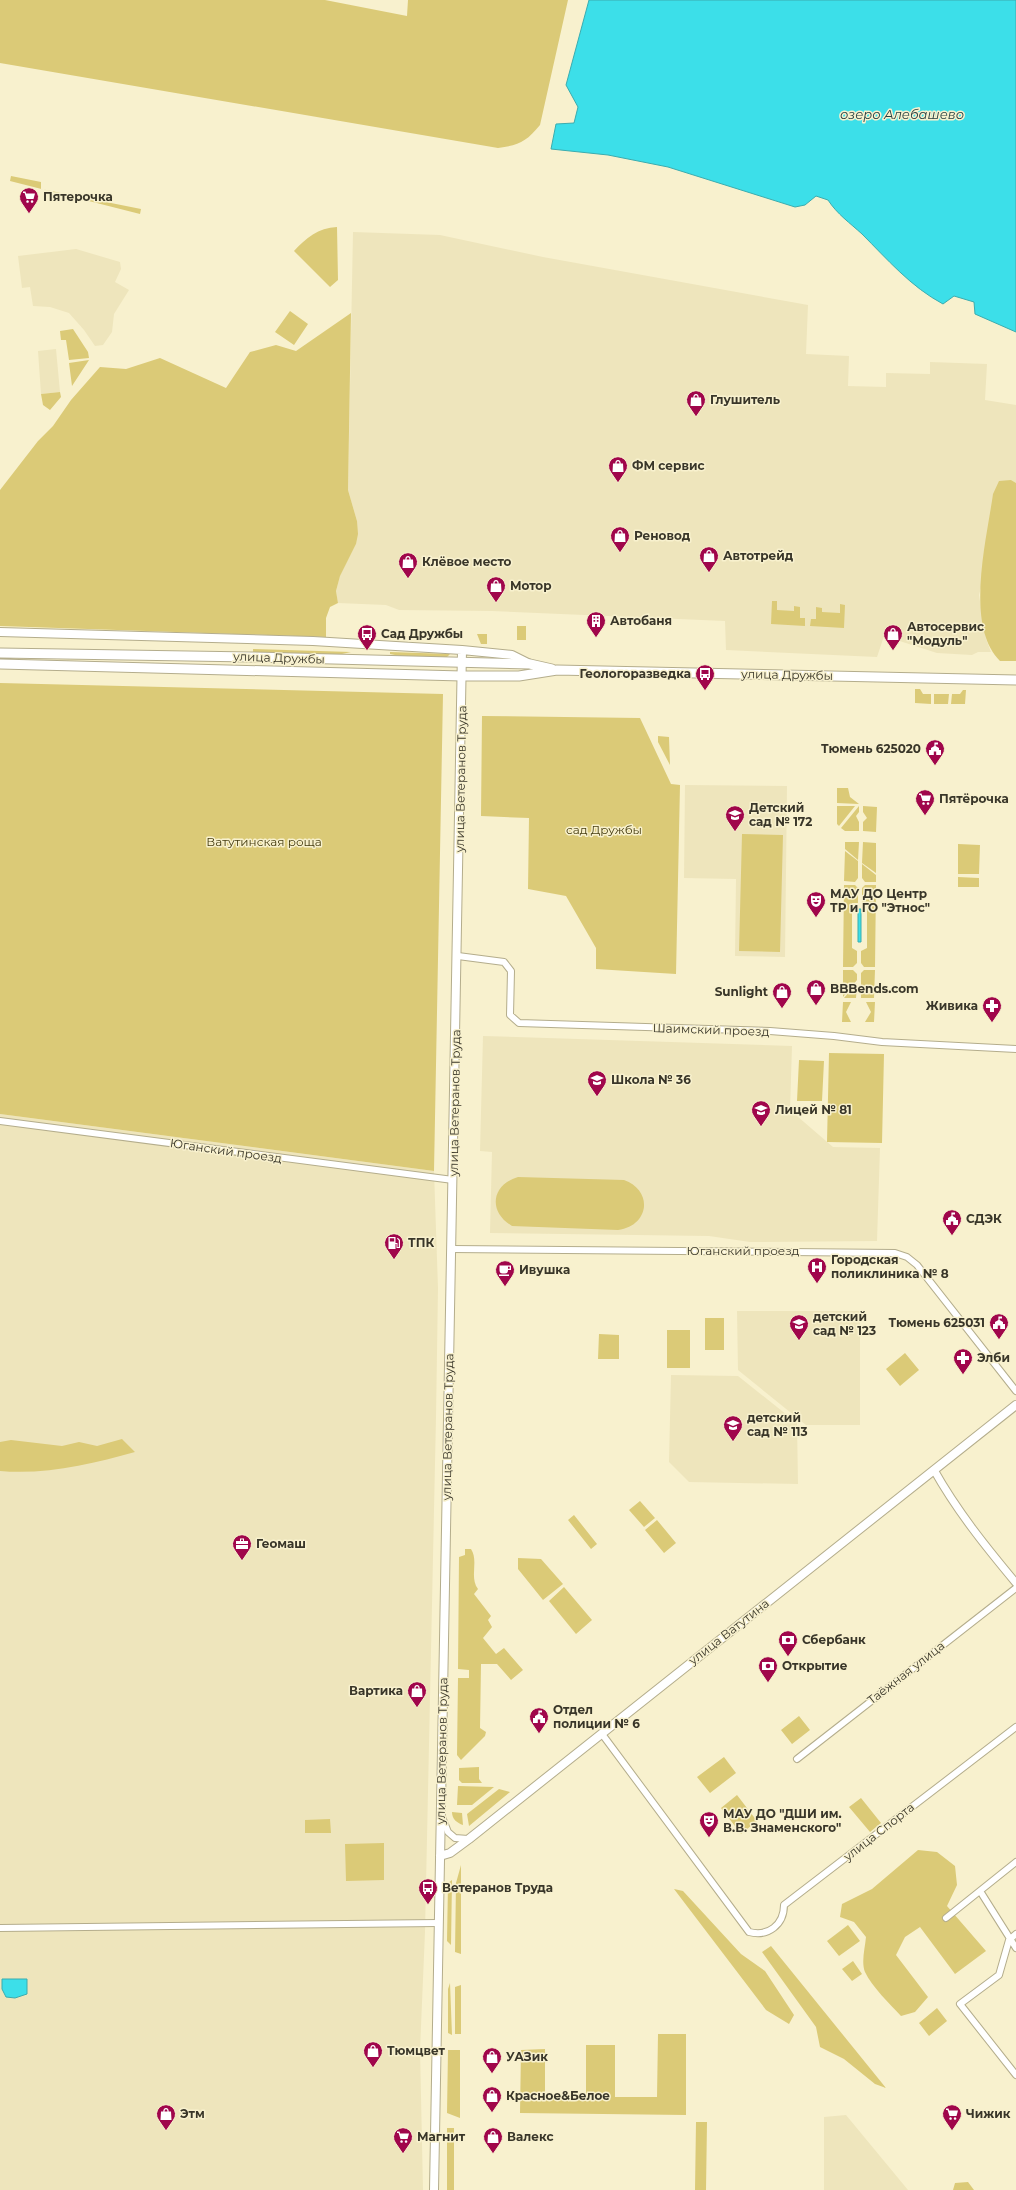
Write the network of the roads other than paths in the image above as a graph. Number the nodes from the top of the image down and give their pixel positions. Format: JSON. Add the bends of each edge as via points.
{"nodes":[{"id":1,"x":0,"y":632,"type":"edge"},
{"id":2,"x":462,"y":650,"type":"junction"},
{"id":3,"x":0,"y":654,"type":"edge"},
{"id":4,"x":0,"y":664,"type":"edge"},
{"id":5,"x":462,"y":664,"type":"junction"},
{"id":6,"x":530,"y":664,"type":"junction"},
{"id":7,"x":557,"y":670,"type":"junction"},
{"id":8,"x":462,"y":676,"type":"junction"},
{"id":9,"x":1016,"y":680,"type":"edge"},
{"id":10,"x":458,"y":956,"type":"junction"},
{"id":11,"x":1016,"y":1049,"type":"edge"},
{"id":12,"x":0,"y":1121,"type":"edge"},
{"id":13,"x":453,"y":1180,"type":"junction"},
{"id":14,"x":452,"y":1249,"type":"junction"},
{"id":15,"x":1016,"y":1391,"type":"edge"},
{"id":16,"x":1016,"y":1404,"type":"edge"},
{"id":17,"x":934,"y":1470,"type":"junction"},
{"id":18,"x":1016,"y":1583,"type":"edge"},
{"id":19,"x":1016,"y":1588,"type":"edge"},
{"id":20,"x":1016,"y":1727,"type":"edge"},
{"id":21,"x":602,"y":1734,"type":"junction"},
{"id":22,"x":797,"y":1759,"type":"dead end"},
{"id":23,"x":440,"y":1809,"type":"junction"},
{"id":24,"x":469,"y":1839,"type":"junction"},
{"id":25,"x":440,"y":1856,"type":"junction"},
{"id":26,"x":1016,"y":1862,"type":"edge"},
{"id":27,"x":980,"y":1891,"type":"junction"},
{"id":28,"x":946,"y":1918,"type":"dead end"},
{"id":29,"x":438,"y":1923,"type":"junction"},
{"id":30,"x":0,"y":1928,"type":"edge"},
{"id":31,"x":1016,"y":1934,"type":"edge"},
{"id":32,"x":1010,"y":1940,"type":"junction"},
{"id":33,"x":1016,"y":1948,"type":"edge"},
{"id":34,"x":1016,"y":2075,"type":"edge"},
{"id":35,"x":434,"y":2190,"type":"edge"}],
"edges":[{"from":1,"to":2,"type":"main road","via":[[313,641]]},
{"from":2,"to":5,"type":"main road","name":"улица Ветеранов Труда"},
{"from":2,"to":6,"type":"main road","via":[[512,655]]},
{"from":3,"to":5,"type":"main road","name":"улица Дружбы","via":[[251,657]]},
{"from":4,"to":8,"type":"main road","name":"улица Дружбы"},
{"from":5,"to":6,"type":"main road","name":"улица Дружбы"},
{"from":5,"to":8,"type":"main road","name":"улица Ветеранов Труда"},
{"from":6,"to":7,"type":"main road","name":"улица Дружбы"},
{"from":7,"to":8,"type":"main road","name":"улица Дружбы","via":[[519,676]]},
{"from":7,"to":9,"type":"main road","name":"улица Дружбы"},
{"from":8,"to":10,"type":"main road","name":"улица Ветеранов Труда"},
{"from":10,"to":11,"type":"street","name":"Шаимский проезд","via":[[504,962],[511,971],[510,1015],[519,1023],[770,1031],[893,1043]]},
{"from":10,"to":13,"type":"main road","name":"улица Ветеранов Труда"},
{"from":12,"to":13,"type":"street","name":"Юганский проезд"},
{"from":13,"to":14,"type":"main road","name":"улица Ветеранов Труда"},
{"from":14,"to":15,"type":"street","name":"Юганский проезд","via":[[895,1253],[907,1257],[917,1265]]},
{"from":14,"to":23,"type":"main road","name":"улица Ветеранов Труда"},
{"from":16,"to":17,"type":"main road","name":"улица Ватутина"},
{"from":17,"to":18,"type":"street","via":[[947,1494],[980,1541]]},
{"from":17,"to":21,"type":"main road","name":"улица Ватутина"},
{"from":19,"to":22,"type":"street","name":"Таёжная улица"},
{"from":20,"to":21,"type":"street","name":"улица Спорта","via":[[784,1905],[783,1916],[774,1928],[764,1933],[749,1932]]},
{"from":21,"to":24,"type":"main road","name":"улица Ватутина"},
{"from":23,"to":24,"type":"street","via":[[448,1832],[455,1838]]},
{"from":23,"to":25,"type":"main road","name":"улица Ветеранов Труда"},
{"from":24,"to":25,"type":"main road","name":"улица Ватутина","via":[[450,1853]]},
{"from":25,"to":29,"type":"main road","name":"улица Ветеранов Труда"},
{"from":26,"to":27,"type":"street"},
{"from":27,"to":28,"type":"street"},
{"from":27,"to":32,"type":"street"},
{"from":29,"to":30,"type":"street"},
{"from":29,"to":35,"type":"main road","name":"улица Ветеранов Труда"},
{"from":31,"to":32,"type":"street"},
{"from":32,"to":33,"type":"street"},
{"from":32,"to":34,"type":"street","via":[[999,1975],[960,2004]]}]}
